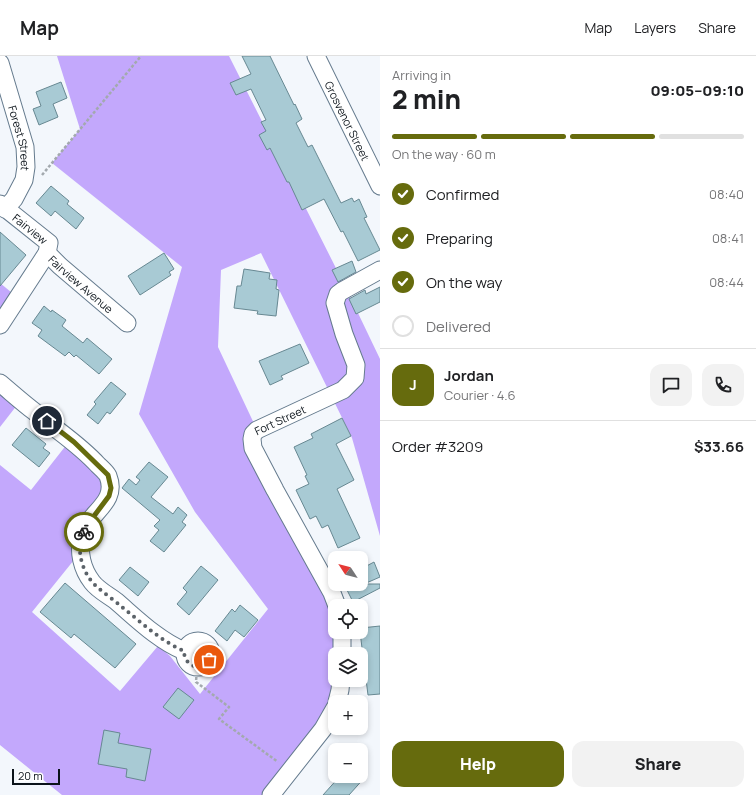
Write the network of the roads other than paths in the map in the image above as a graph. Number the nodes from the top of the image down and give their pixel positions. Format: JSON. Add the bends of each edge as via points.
{"nodes":[{"id":1,"x":316,"y":56,"type":"edge"},
{"id":2,"x":0,"y":63,"type":"edge"},
{"id":3,"x":380,"y":186,"type":"edge"},
{"id":4,"x":3,"y":207,"type":"edge"},
{"id":5,"x":47,"y":253,"type":"junction"},
{"id":6,"x":380,"y":270,"type":"edge"},
{"id":7,"x":127,"y":323,"type":"dead end"},
{"id":8,"x":0,"y":325,"type":"edge"},
{"id":9,"x":0,"y":383,"type":"edge"},
{"id":10,"x":334,"y":599,"type":"edge"},
{"id":11,"x":184,"y":651,"type":"junction"},
{"id":12,"x":328,"y":721,"type":"edge"},
{"id":13,"x":271,"y":795,"type":"edge"}],
"edges":[{"from":1,"to":3,"type":"street","name":"Grosvenor Street"},
{"from":2,"to":4,"type":"street","name":"Forest Street","via":[[25,147],[26,167],[24,180],[14,199]]},
{"from":4,"to":5,"type":"street","name":"Fairview","via":[[48,243]]},
{"from":5,"to":7,"type":"street","name":"Fairview Avenue"},
{"from":5,"to":8,"type":"street","name":"Fairview Avenue"},
{"from":6,"to":10,"type":"street","name":"Fort Street","via":[[342,291],[335,303],[356,365],[355,378],[343,390],[258,430],[252,439],[253,448]]},
{"from":9,"to":11,"type":"street","via":[[71,439],[108,475],[111,488],[109,496],[82,535],[80,552],[84,568],[93,583],[172,646]]},
{"from":11,"to":11,"type":"street","via":[[193,641],[202,641],[209,646],[211,655],[204,666],[197,667],[188,663]]},
{"from":12,"to":13,"type":"street"}]}
